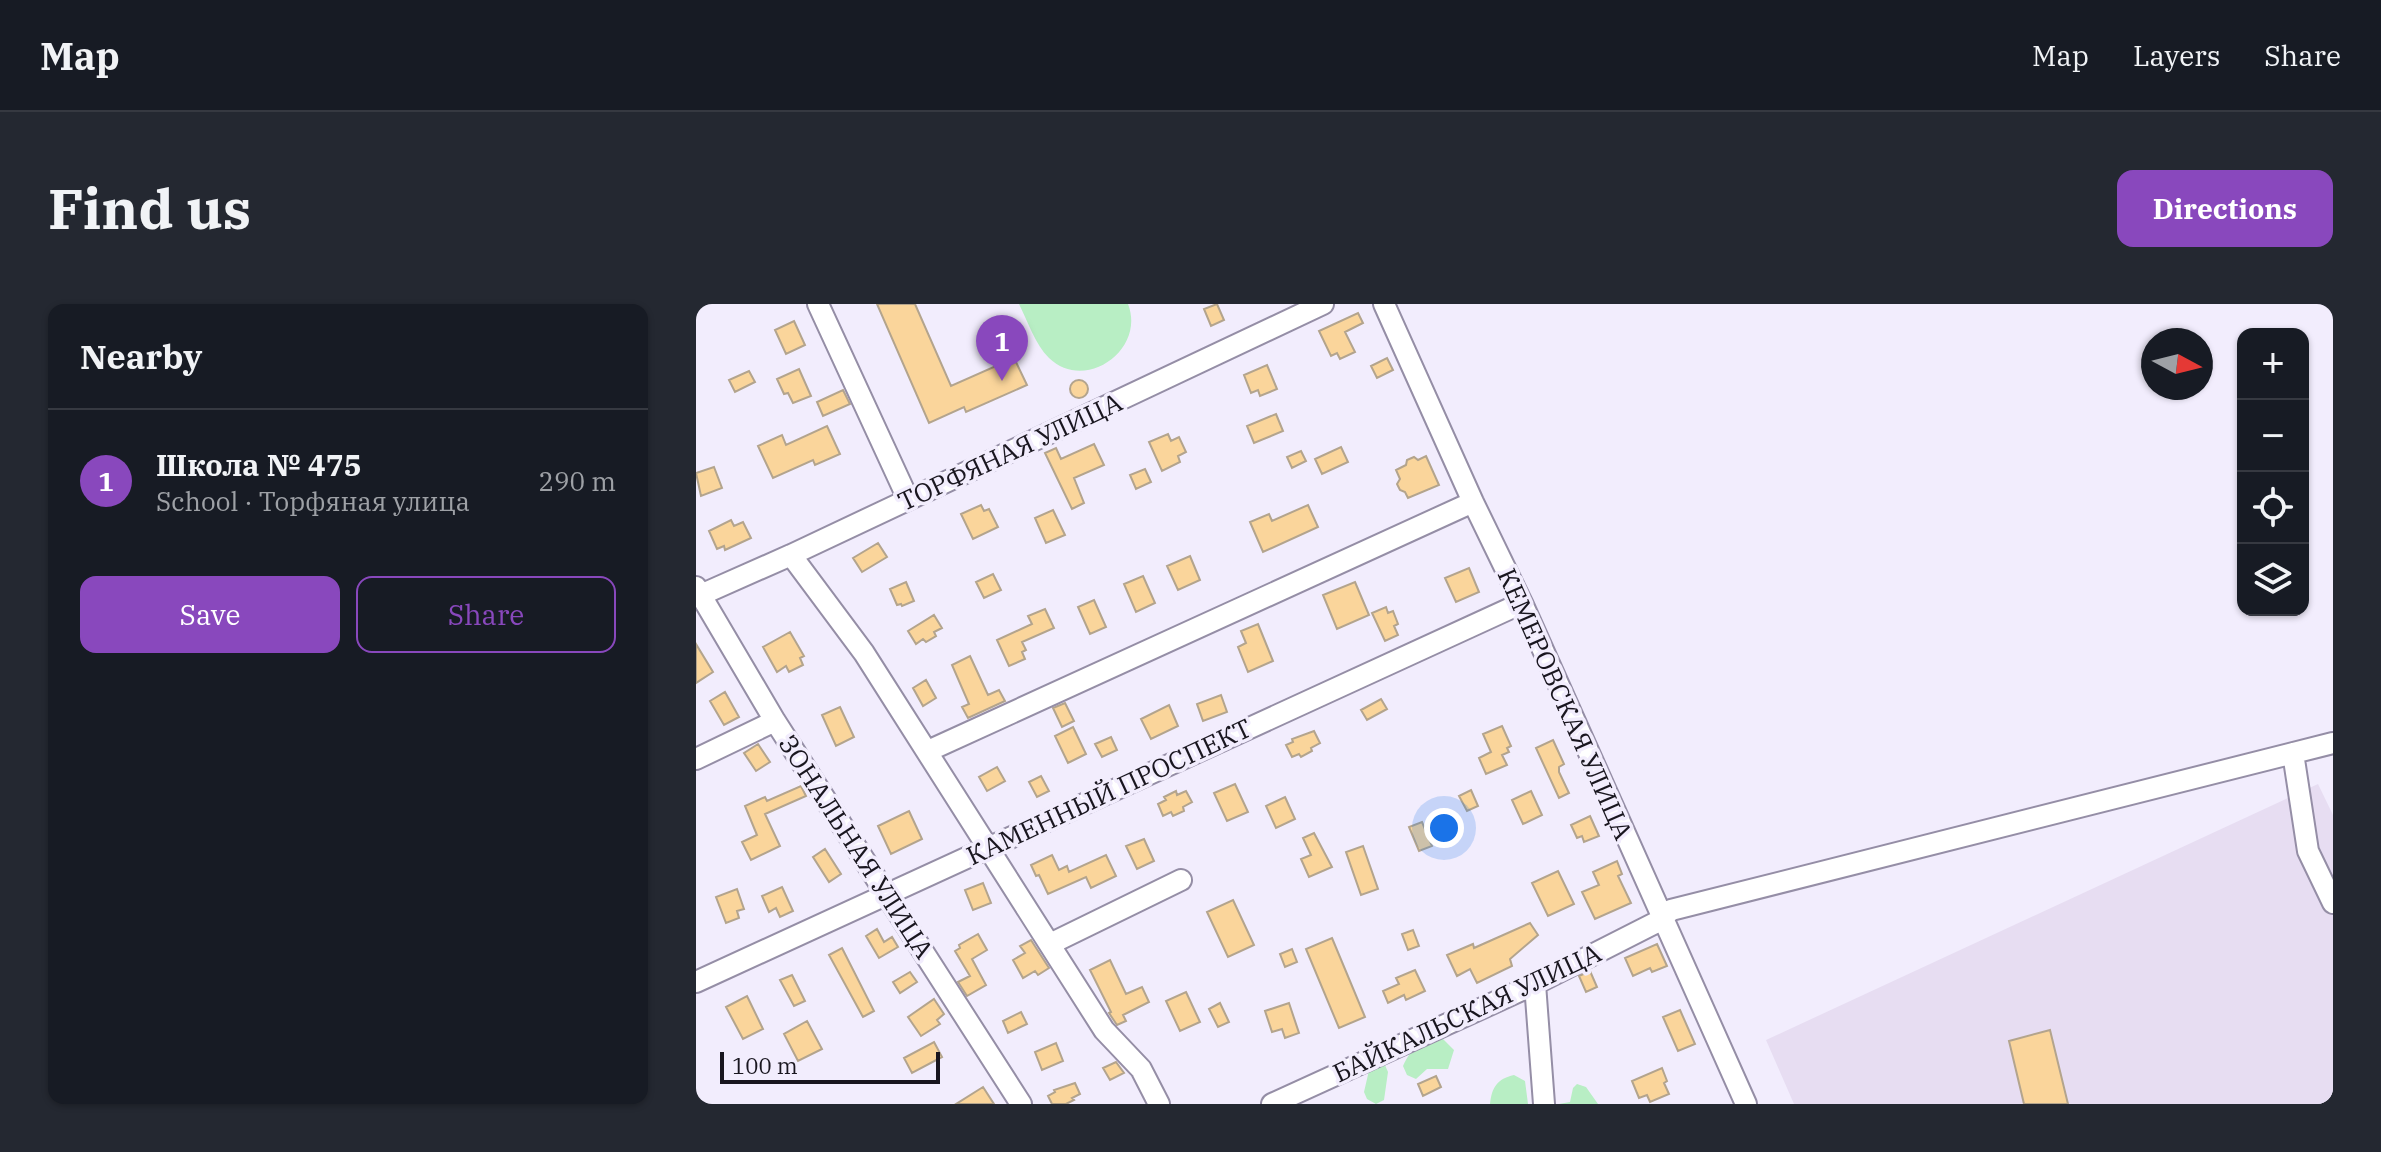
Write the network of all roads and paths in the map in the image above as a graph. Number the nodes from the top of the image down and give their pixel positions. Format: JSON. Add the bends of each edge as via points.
{"nodes":[{"id":1,"x":818,"y":304,"type":"edge"},
{"id":2,"x":1323,"y":304,"type":"edge"},
{"id":3,"x":1384,"y":304,"type":"edge"},
{"id":4,"x":908,"y":499,"type":"junction"},
{"id":5,"x":1473,"y":502,"type":"junction"},
{"id":6,"x":791,"y":555,"type":"junction"},
{"id":7,"x":697,"y":593,"type":"edge"},
{"id":8,"x":1522,"y":603,"type":"junction"},
{"id":9,"x":775,"y":721,"type":"junction"},
{"id":10,"x":2333,"y":743,"type":"edge"},
{"id":11,"x":928,"y":751,"type":"junction"},
{"id":12,"x":2293,"y":753,"type":"junction"},
{"id":13,"x":696,"y":759,"type":"edge"},
{"id":14,"x":989,"y":846,"type":"junction"},
{"id":15,"x":1181,"y":880,"type":"dead end"},
{"id":16,"x":886,"y":894,"type":"junction"},
{"id":17,"x":2333,"y":903,"type":"edge"},
{"id":18,"x":1661,"y":920,"type":"junction"},
{"id":19,"x":1050,"y":944,"type":"junction"},
{"id":20,"x":696,"y":982,"type":"edge"},
{"id":21,"x":1535,"y":984,"type":"junction"},
{"id":22,"x":1021,"y":1104,"type":"edge"},
{"id":23,"x":1159,"y":1104,"type":"edge"},
{"id":24,"x":1272,"y":1104,"type":"edge"},
{"id":25,"x":1544,"y":1104,"type":"edge"},
{"id":26,"x":1746,"y":1104,"type":"edge"}],
"edges":[{"from":1,"to":4,"type":"street"},
{"from":2,"to":4,"type":"street","name":"ТОРФЯНАЯ УЛИЦА"},
{"from":3,"to":5,"type":"street","name":"КЕМЕРОВСКАЯ УЛИЦА"},
{"from":4,"to":6,"type":"street","name":"ТОРФЯНАЯ УЛИЦА"},
{"from":5,"to":8,"type":"street","name":"КЕМЕРОВСКАЯ УЛИЦА"},
{"from":5,"to":11,"type":"street"},
{"from":6,"to":7,"type":"street","name":"ТОРФЯНАЯ УЛИЦА"},
{"from":6,"to":11,"type":"street"},
{"from":7,"to":9,"type":"street","name":"ЗОНАЛЬНАЯ УЛИЦА"},
{"from":8,"to":14,"type":"street","name":"КАМЕННЫЙ ПРОСПЕКТ"},
{"from":8,"to":18,"type":"street","name":"КЕМЕРОВСКАЯ УЛИЦА"},
{"from":9,"to":13,"type":"street"},
{"from":9,"to":16,"type":"street","name":"ЗОНАЛЬНАЯ УЛИЦА"},
{"from":10,"to":12,"type":"street","name":"БАЙКАЛЬСКАЯ УЛИЦА"},
{"from":11,"to":14,"type":"street"},
{"from":12,"to":17,"type":"street","via":[[2308,851]]},
{"from":12,"to":18,"type":"street","name":"БАЙКАЛЬСКАЯ УЛИЦА","via":[[1671,910]]},
{"from":14,"to":16,"type":"street","name":"КАМЕННЫЙ ПРОСПЕКТ"},
{"from":14,"to":19,"type":"street"},
{"from":15,"to":19,"type":"street"},
{"from":16,"to":20,"type":"street","name":"КАМЕННЫЙ ПРОСПЕКТ"},
{"from":16,"to":22,"type":"street","name":"ЗОНАЛЬНАЯ УЛИЦА"},
{"from":18,"to":21,"type":"street","name":"БАЙКАЛЬСКАЯ УЛИЦА"},
{"from":18,"to":26,"type":"street","name":"КЕМЕРОВСКАЯ УЛИЦА"},
{"from":19,"to":23,"type":"street","via":[[1104,1030],[1141,1069]]},
{"from":21,"to":24,"type":"street","name":"БАЙКАЛЬСКАЯ УЛИЦА"},
{"from":21,"to":25,"type":"street"}]}
